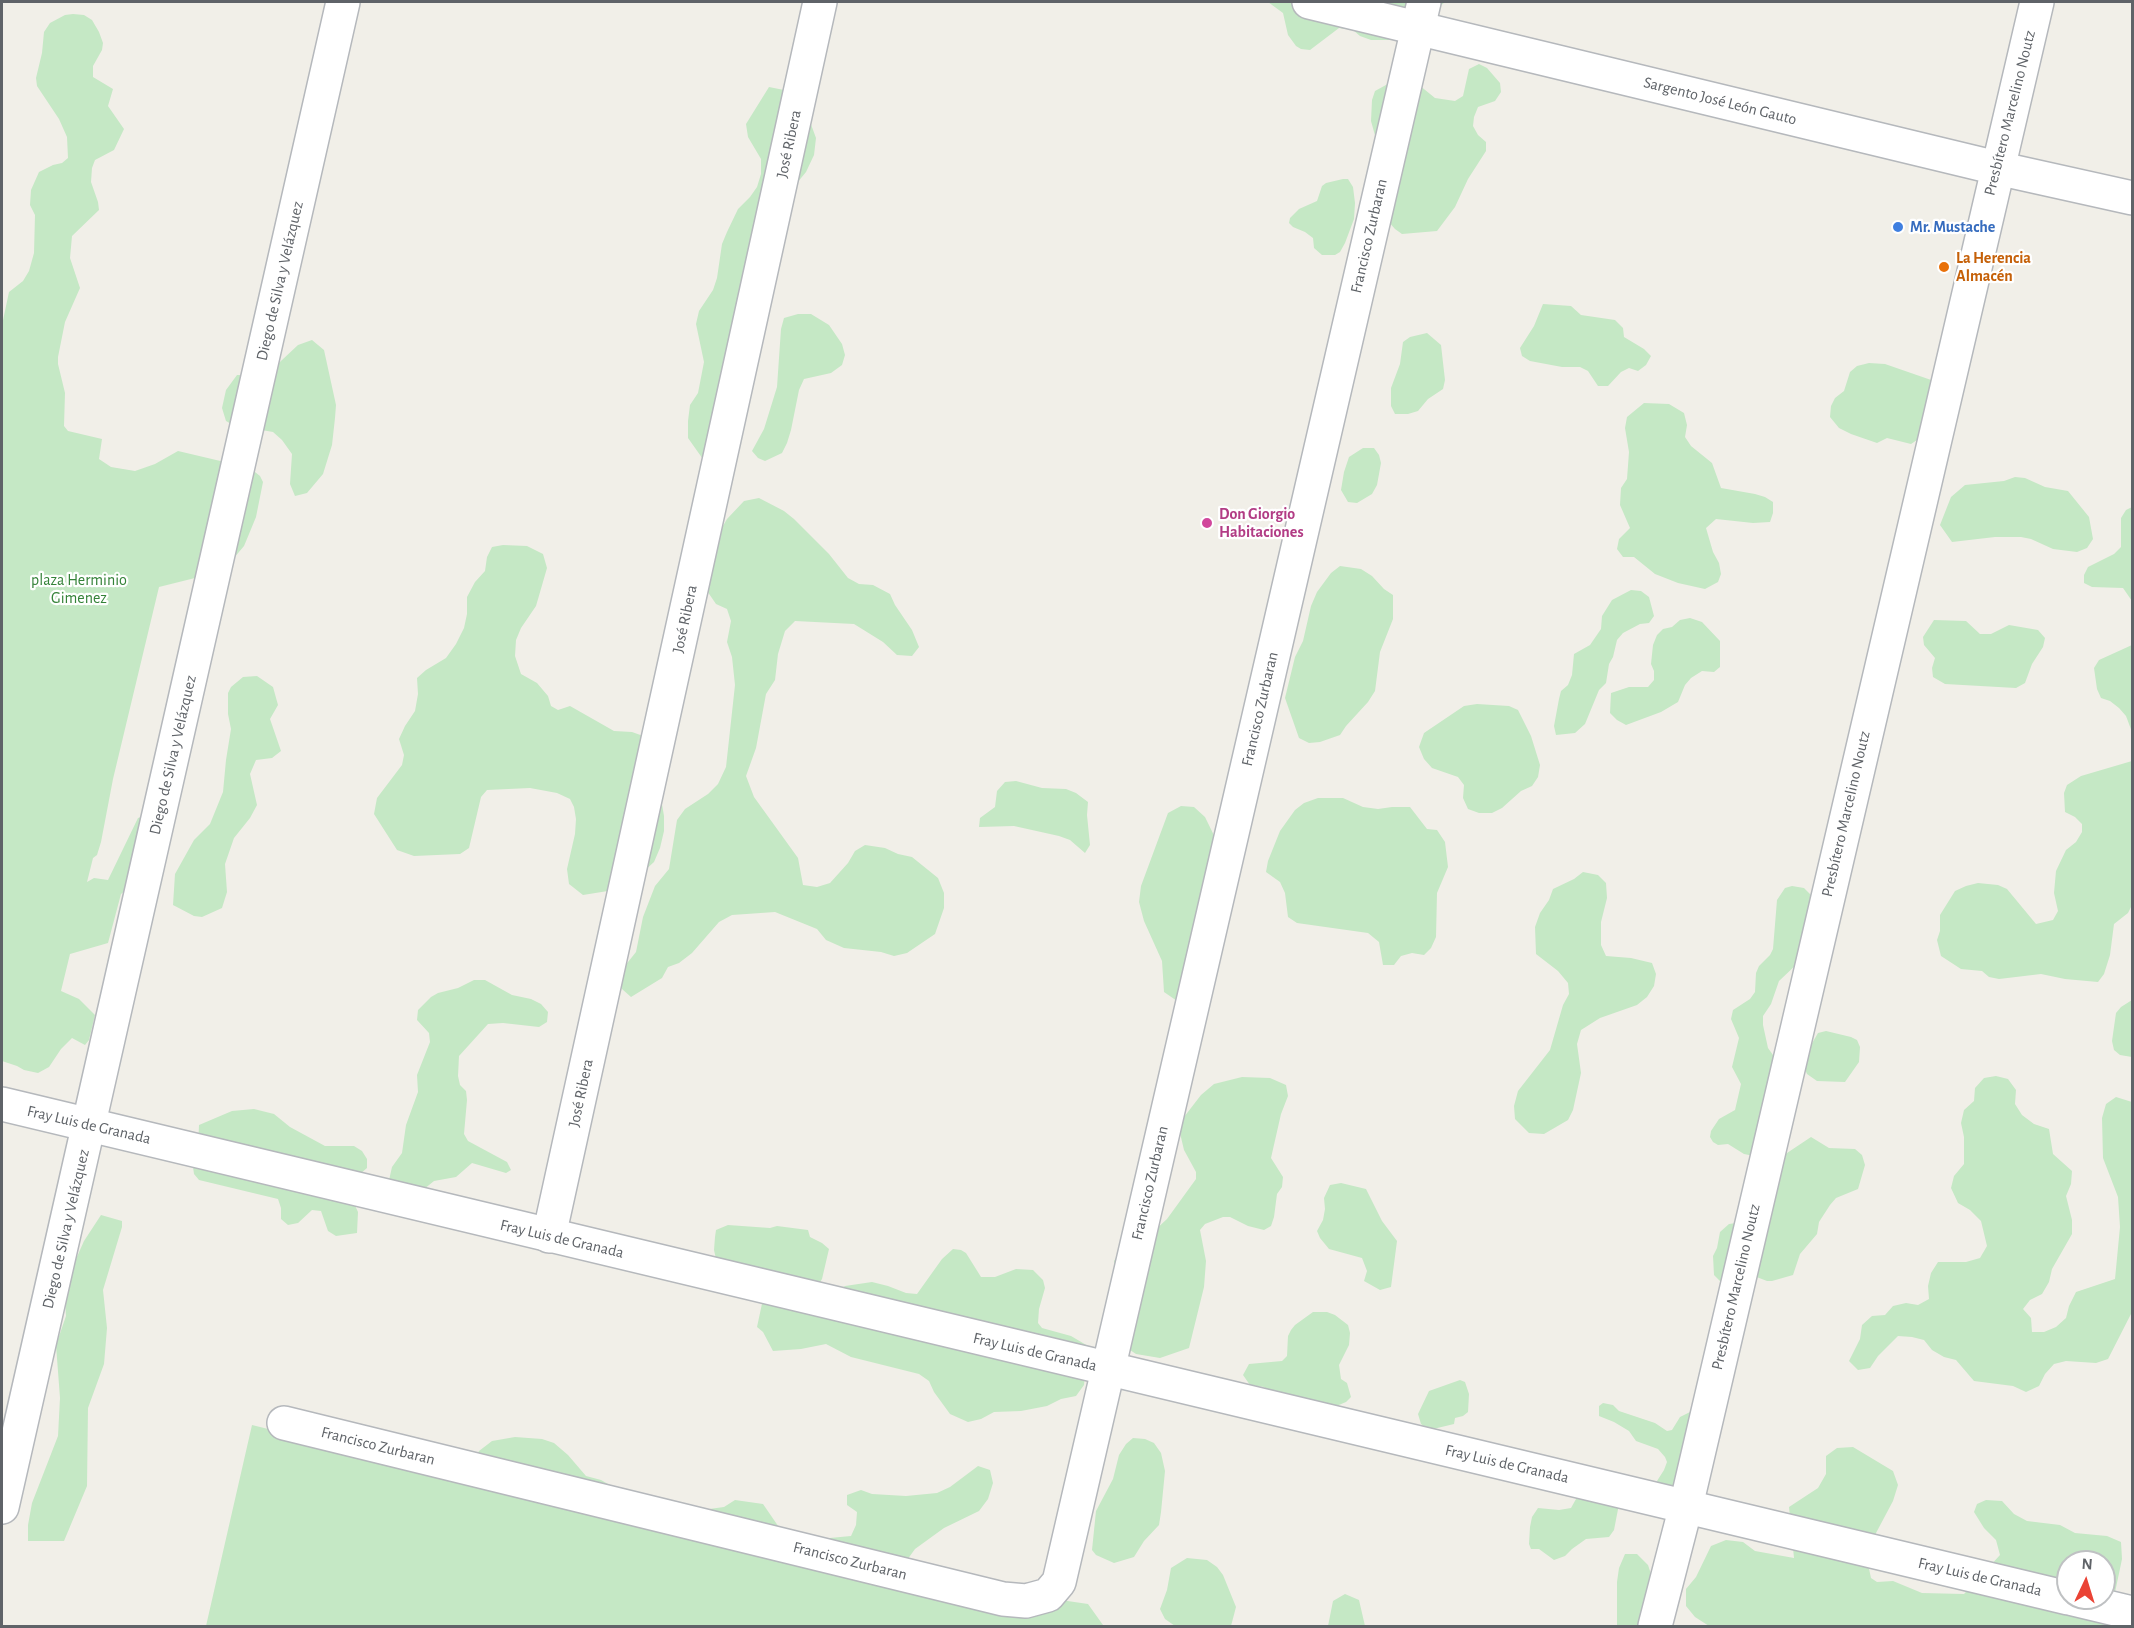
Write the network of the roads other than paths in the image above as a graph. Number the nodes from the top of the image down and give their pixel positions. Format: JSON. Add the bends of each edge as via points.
{"nodes":[{"id":1,"x":343,"y":2,"type":"edge"},
{"id":2,"x":820,"y":2,"type":"edge"},
{"id":3,"x":1309,"y":2,"type":"edge"},
{"id":4,"x":2037,"y":2,"type":"edge"},
{"id":5,"x":1420,"y":14,"type":"edge"},
{"id":6,"x":1997,"y":168,"type":"junction"},
{"id":7,"x":2133,"y":198,"type":"edge"},
{"id":8,"x":2,"y":1104,"type":"edge"},
{"id":9,"x":90,"y":1124,"type":"junction"},
{"id":10,"x":549,"y":1236,"type":"junction"},
{"id":11,"x":1107,"y":1369,"type":"junction"},
{"id":12,"x":284,"y":1423,"type":"dead end"},
{"id":13,"x":1686,"y":1506,"type":"junction"},
{"id":14,"x":2,"y":1507,"type":"edge"},
{"id":15,"x":2056,"y":1595,"type":"edge"},
{"id":16,"x":2116,"y":1609,"type":"edge"},
{"id":17,"x":2133,"y":1613,"type":"edge"},
{"id":18,"x":1655,"y":1626,"type":"edge"}],
"edges":[{"from":1,"to":9,"type":"street","name":"Diego de Silva y Velázquez"},
{"from":2,"to":10,"type":"street","name":"José Ribera"},
{"from":3,"to":5,"type":"street","name":"Sargento José León Gauto"},
{"from":4,"to":6,"type":"street","name":"Presbítero Marcelino Noutz"},
{"from":5,"to":6,"type":"street","name":"Sargento José León Gauto"},
{"from":5,"to":11,"type":"street","name":"Francisco Zurbaran"},
{"from":6,"to":7,"type":"street","name":"Sargento José León Gauto"},
{"from":6,"to":13,"type":"street","name":"Presbítero Marcelino Noutz"},
{"from":8,"to":9,"type":"street","name":"Fray Luis de Granada"},
{"from":9,"to":10,"type":"street","name":"Fray Luis de Granada"},
{"from":9,"to":14,"type":"street","name":"Diego de Silva y Velázquez"},
{"from":10,"to":11,"type":"street","name":"Fray Luis de Granada"},
{"from":11,"to":12,"type":"street","name":"Francisco Zurbaran","via":[[1059,1582],[1048,1595],[1026,1601],[1003,1599]]},
{"from":11,"to":13,"type":"street","name":"Fray Luis de Granada"},
{"from":13,"to":15,"type":"street","name":"Fray Luis de Granada"},
{"from":13,"to":18,"type":"street","name":"Presbítero Marcelino Noutz"},
{"from":16,"to":17,"type":"street","name":"Fray Luis de Granada"}]}
